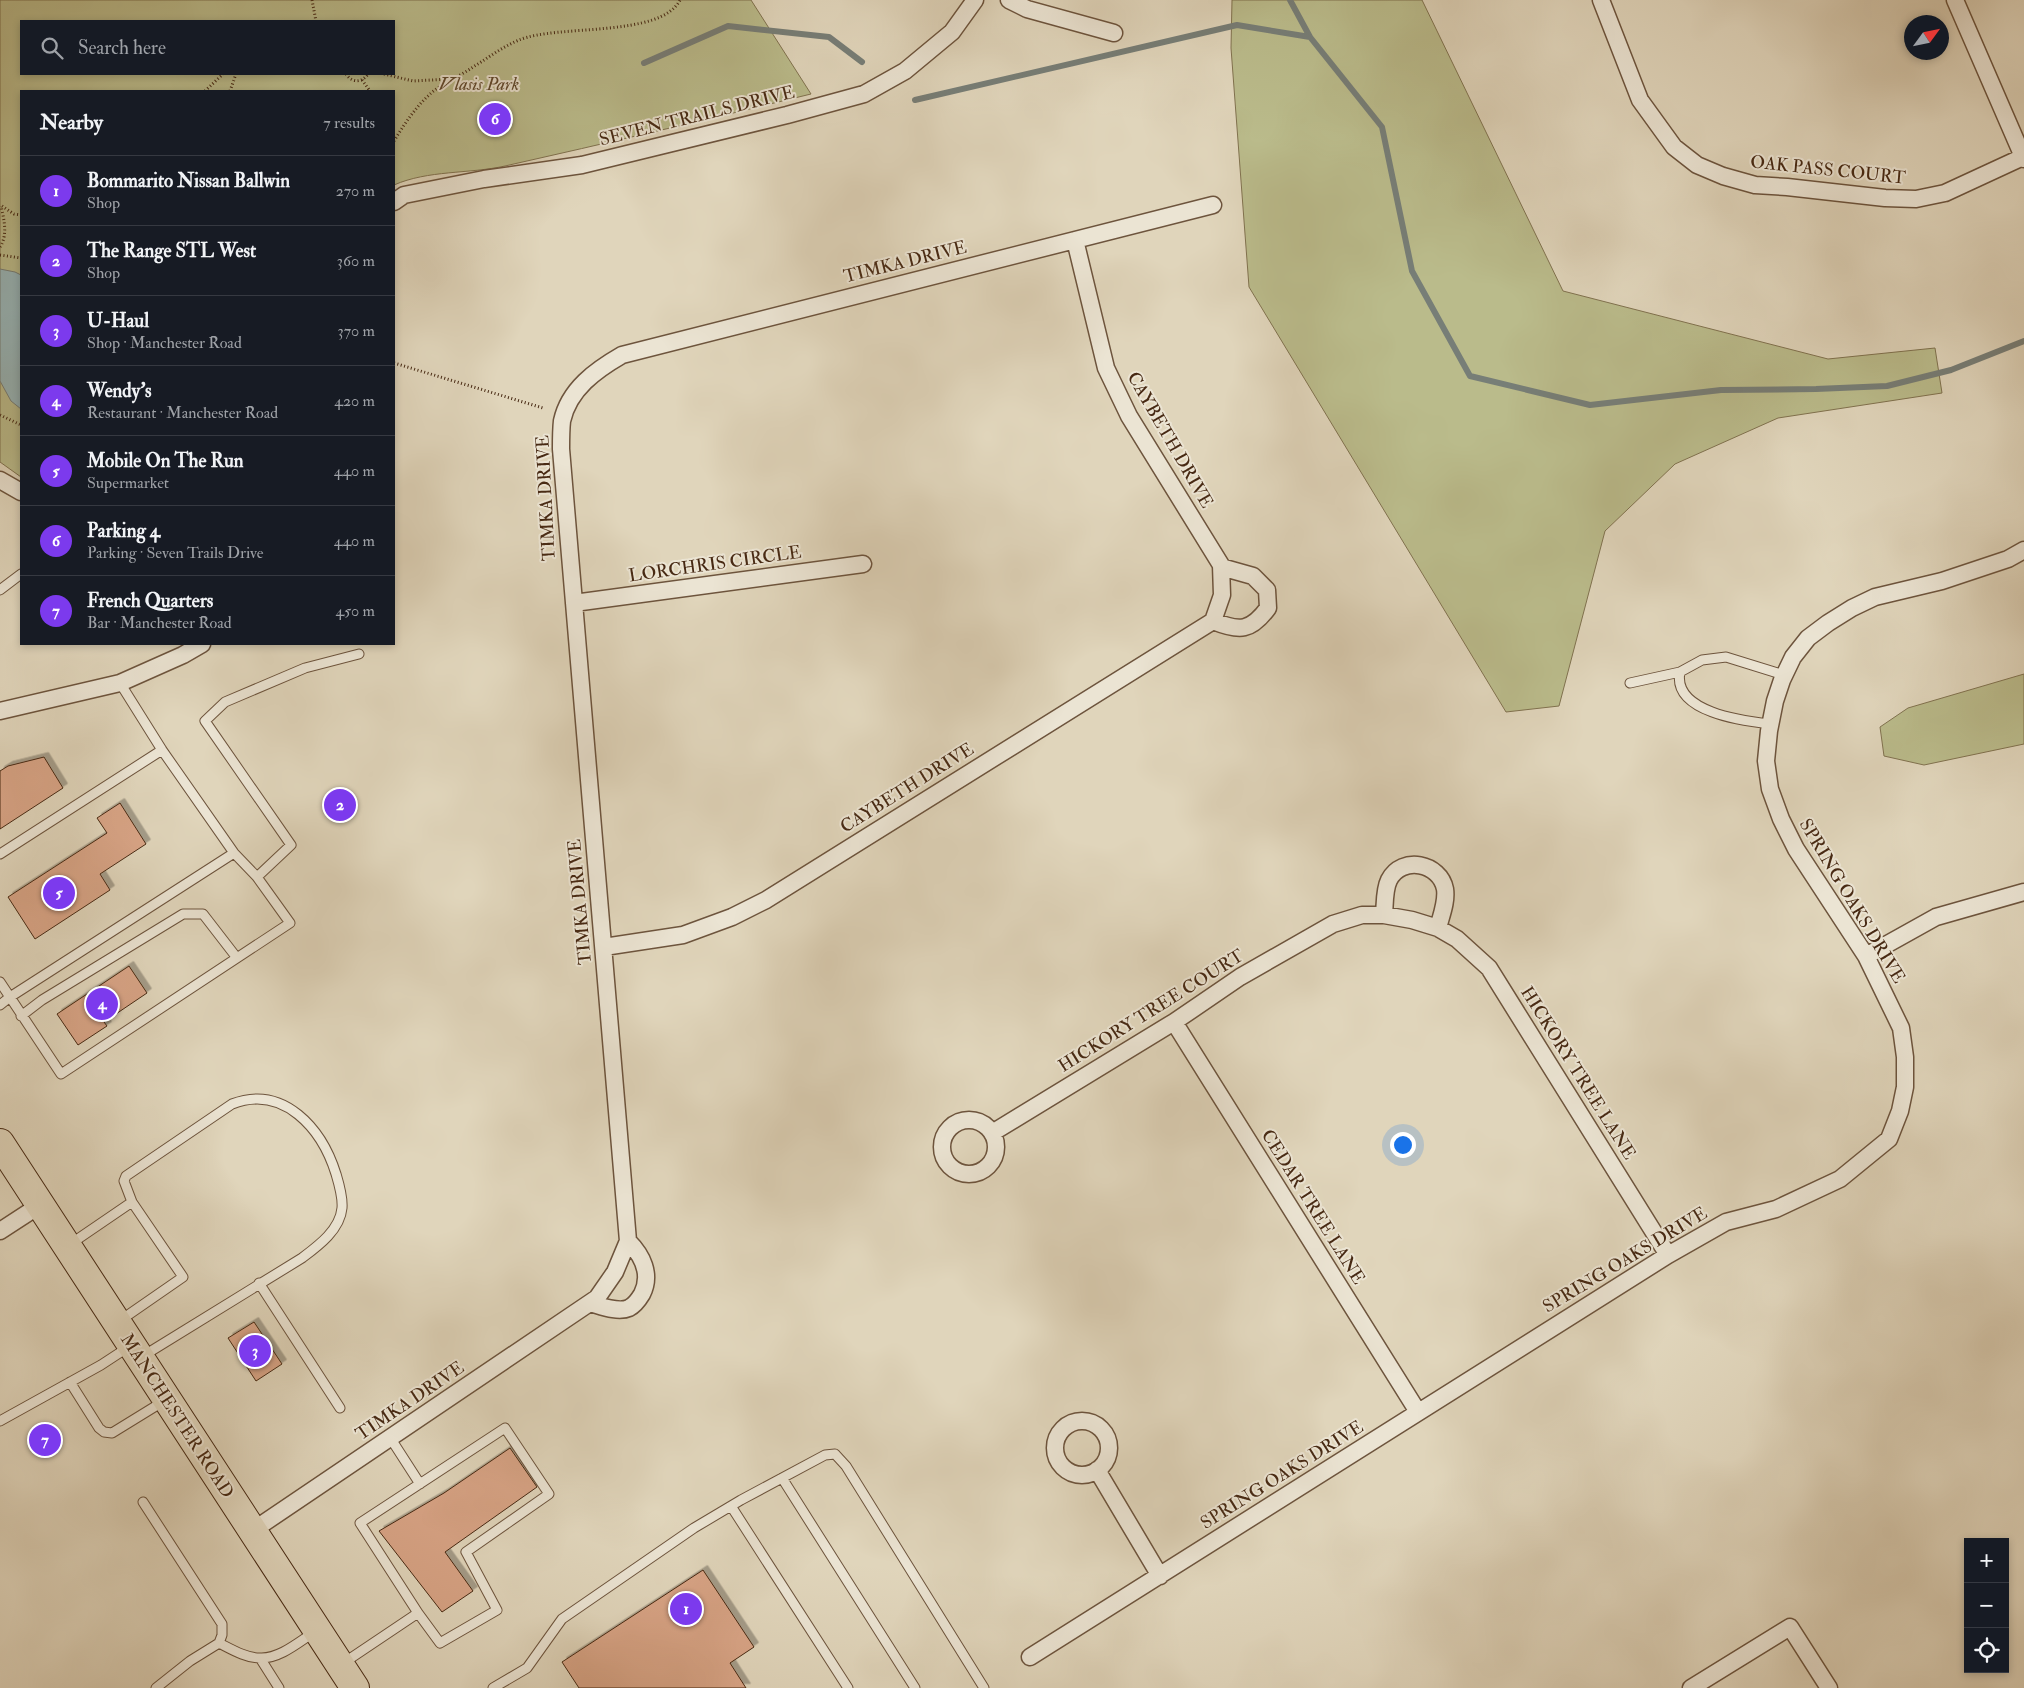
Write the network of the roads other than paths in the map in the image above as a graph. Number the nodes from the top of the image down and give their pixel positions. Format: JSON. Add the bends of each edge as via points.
{"nodes":[{"id":1,"x":975,"y":0,"type":"edge"},
{"id":2,"x":1008,"y":0,"type":"edge"},
{"id":3,"x":1601,"y":0,"type":"edge"},
{"id":4,"x":1955,"y":0,"type":"edge"},
{"id":5,"x":1114,"y":34,"type":"dead end"},
{"id":6,"x":2024,"y":158,"type":"edge"},
{"id":7,"x":395,"y":201,"type":"edge"},
{"id":8,"x":1213,"y":204,"type":"dead end"},
{"id":9,"x":1075,"y":240,"type":"junction"},
{"id":10,"x":0,"y":480,"type":"edge"},
{"id":11,"x":20,"y":491,"type":"edge"},
{"id":12,"x":2024,"y":550,"type":"edge"},
{"id":13,"x":863,"y":564,"type":"dead end"},
{"id":14,"x":1221,"y":567,"type":"junction"},
{"id":15,"x":20,"y":575,"type":"edge"},
{"id":16,"x":0,"y":590,"type":"edge"},
{"id":17,"x":574,"y":603,"type":"junction"},
{"id":18,"x":1213,"y":621,"type":"junction"},
{"id":19,"x":200,"y":645,"type":"edge"},
{"id":20,"x":359,"y":654,"type":"dead end"},
{"id":21,"x":1680,"y":672,"type":"junction"},
{"id":22,"x":1784,"y":675,"type":"junction"},
{"id":23,"x":120,"y":683,"type":"junction"},
{"id":24,"x":1630,"y":683,"type":"dead end"},
{"id":25,"x":0,"y":711,"type":"edge"},
{"id":26,"x":1770,"y":724,"type":"junction"},
{"id":27,"x":162,"y":750,"type":"junction"},
{"id":28,"x":234,"y":853,"type":"junction"},
{"id":29,"x":0,"y":854,"type":"edge"},
{"id":30,"x":257,"y":876,"type":"junction"},
{"id":31,"x":2024,"y":892,"type":"edge"},
{"id":32,"x":1384,"y":915,"type":"junction"},
{"id":33,"x":1333,"y":924,"type":"joint"},
{"id":34,"x":1438,"y":928,"type":"junction"},
{"id":35,"x":604,"y":948,"type":"junction"},
{"id":36,"x":1866,"y":956,"type":"junction"},
{"id":37,"x":237,"y":958,"type":"junction"},
{"id":38,"x":0,"y":982,"type":"edge"},
{"id":39,"x":10,"y":997,"type":"junction"},
{"id":40,"x":0,"y":1005,"type":"edge"},
{"id":41,"x":22,"y":1016,"type":"junction"},
{"id":42,"x":1174,"y":1022,"type":"junction"},
{"id":43,"x":992,"y":1133,"type":"dead end"},
{"id":44,"x":0,"y":1143,"type":"edge"},
{"id":45,"x":132,"y":1202,"type":"junction"},
{"id":46,"x":40,"y":1204,"type":"junction"},
{"id":47,"x":0,"y":1231,"type":"edge"},
{"id":48,"x":628,"y":1241,"type":"junction"},
{"id":49,"x":67,"y":1246,"type":"junction"},
{"id":50,"x":1668,"y":1255,"type":"junction"},
{"id":51,"x":259,"y":1283,"type":"junction"},
{"id":52,"x":590,"y":1303,"type":"junction"},
{"id":53,"x":117,"y":1322,"type":"junction"},
{"id":54,"x":136,"y":1352,"type":"junction"},
{"id":55,"x":70,"y":1382,"type":"junction"},
{"id":56,"x":167,"y":1399,"type":"junction"},
{"id":57,"x":340,"y":1408,"type":"dead end"},
{"id":58,"x":1418,"y":1412,"type":"junction"},
{"id":59,"x":0,"y":1421,"type":"edge"},
{"id":60,"x":390,"y":1439,"type":"junction"},
{"id":61,"x":1097,"y":1470,"type":"dead end"},
{"id":62,"x":782,"y":1478,"type":"junction"},
{"id":63,"x":420,"y":1484,"type":"junction"},
{"id":64,"x":143,"y":1502,"type":"dead end"},
{"id":65,"x":731,"y":1506,"type":"junction"},
{"id":66,"x":252,"y":1531,"type":"junction"},
{"id":67,"x":1160,"y":1576,"type":"junction"},
{"id":68,"x":418,"y":1613,"type":"junction"},
{"id":69,"x":317,"y":1631,"type":"junction"},
{"id":70,"x":219,"y":1643,"type":"junction"},
{"id":71,"x":1030,"y":1657,"type":"dead end"},
{"id":72,"x":260,"y":1658,"type":"junction"},
{"id":73,"x":347,"y":1677,"type":"edge"},
{"id":74,"x":158,"y":1685,"type":"edge"},
{"id":75,"x":504,"y":1685,"type":"edge"},
{"id":76,"x":279,"y":1688,"type":"edge"},
{"id":77,"x":493,"y":1688,"type":"edge"},
{"id":78,"x":848,"y":1688,"type":"edge"},
{"id":79,"x":915,"y":1688,"type":"edge"},
{"id":80,"x":984,"y":1688,"type":"edge"},
{"id":81,"x":1691,"y":1688,"type":"edge"},
{"id":82,"x":1829,"y":1688,"type":"edge"}],
"edges":[{"from":1,"to":7,"type":"street","name":"SEVEN TRAILS DRIVE","via":[[952,32],[906,71],[864,94],[787,116],[582,165],[484,179],[404,195]]},
{"from":2,"to":5,"type":"street","via":[[1027,9]]},
{"from":3,"to":6,"type":"street","name":"OAK PASS COURT","via":[[1640,100],[1674,147],[1697,164],[1724,176],[1755,185],[1916,199],[1945,193]]},
{"from":4,"to":6,"type":"street"},
{"from":8,"to":9,"type":"street","name":"TIMKA DRIVE"},
{"from":9,"to":14,"type":"street","name":"CAYBETH DRIVE","via":[[1106,368],[1129,416]]},
{"from":9,"to":17,"type":"street","name":"TIMKA DRIVE","via":[[622,355],[602,366],[570,399],[562,420],[561,449]]},
{"from":10,"to":11,"type":"street"},
{"from":12,"to":22,"type":"street","name":"SPRING OAKS DRIVE","via":[[1979,569],[1875,597],[1852,608],[1808,638]]},
{"from":13,"to":17,"type":"street","name":"LORCHRIS CIRCLE"},
{"from":14,"to":18,"type":"street","name":"CAYBETH DRIVE","via":[[1222,594]]},
{"from":14,"to":18,"type":"street","via":[[1253,576],[1267,590],[1268,608],[1258,623],[1241,628]]},
{"from":15,"to":16,"type":"lane"},
{"from":17,"to":35,"type":"street","name":"TIMKA DRIVE"},
{"from":18,"to":35,"type":"street","name":"CAYBETH DRIVE","via":[[766,900],[683,935]]},
{"from":19,"to":23,"type":"street"},
{"from":20,"to":30,"type":"lane","via":[[305,668],[225,702],[205,721],[291,845]]},
{"from":21,"to":22,"type":"lane","via":[[1702,660],[1726,657]]},
{"from":21,"to":24,"type":"lane"},
{"from":21,"to":26,"type":"lane","via":[[1683,690],[1708,711],[1733,719]]},
{"from":22,"to":26,"type":"street","name":"SPRING OAKS DRIVE"},
{"from":23,"to":25,"type":"street"},
{"from":23,"to":27,"type":"lane"},
{"from":26,"to":36,"type":"street","name":"SPRING OAKS DRIVE","via":[[1766,761],[1770,789],[1781,819],[1796,848]]},
{"from":27,"to":28,"type":"lane"},
{"from":27,"to":29,"type":"lane"},
{"from":28,"to":30,"type":"lane"},
{"from":28,"to":39,"type":"lane"},
{"from":30,"to":37,"type":"lane","via":[[290,923]]},
{"from":31,"to":36,"type":"street","via":[[1936,917]]},
{"from":32,"to":33,"type":"street","name":"HICKORY TREE LANE","via":[[1362,915]]},
{"from":32,"to":34,"type":"street","name":"HICKORY TREE LANE"},
{"from":32,"to":34,"type":"street","via":[[1390,878],[1397,870],[1417,864],[1428,867],[1443,881],[1445,902]]},
{"from":33,"to":42,"type":"street","name":"HICKORY TREE COURT","via":[[1240,977]]},
{"from":34,"to":50,"type":"street","name":"HICKORY TREE LANE","via":[[1457,939],[1489,968]]},
{"from":35,"to":48,"type":"street","name":"TIMKA DRIVE"},
{"from":36,"to":50,"type":"street","name":"SPRING OAKS DRIVE","via":[[1901,1028],[1905,1057],[1905,1087],[1889,1139],[1840,1179],[1776,1209],[1726,1222]]},
{"from":37,"to":41,"type":"lane","via":[[202,914],[183,914],[42,1000]]},
{"from":37,"to":41,"type":"lane","via":[[61,1074]]},
{"from":38,"to":39,"type":"lane"},
{"from":39,"to":40,"type":"lane"},
{"from":39,"to":41,"type":"lane"},
{"from":42,"to":43,"type":"street","name":"HICKORY TREE COURT"},
{"from":42,"to":58,"type":"street","name":"CEDAR TREE LANE"},
{"from":44,"to":46,"type":"highway","name":"MANCHESTER ROAD"},
{"from":45,"to":49,"type":"lane"},
{"from":45,"to":51,"type":"lane","via":[[124,1181],[126,1176],[232,1104],[245,1099],[272,1100],[298,1114],[315,1132],[333,1163],[342,1209],[323,1242]]},
{"from":45,"to":53,"type":"lane","via":[[183,1277]]},
{"from":46,"to":47,"type":"street"},
{"from":46,"to":49,"type":"highway","name":"MANCHESTER ROAD"},
{"from":48,"to":52,"type":"street","name":"TIMKA DRIVE","via":[[616,1272]]},
{"from":48,"to":52,"type":"street","via":[[646,1268],[645,1287],[638,1301],[628,1309]]},
{"from":49,"to":53,"type":"highway","name":"MANCHESTER ROAD"},
{"from":50,"to":58,"type":"street","name":"SPRING OAKS DRIVE"},
{"from":51,"to":54,"type":"lane"},
{"from":51,"to":57,"type":"lane"},
{"from":52,"to":60,"type":"street","name":"TIMKA DRIVE"},
{"from":53,"to":54,"type":"highway","name":"MANCHESTER ROAD"},
{"from":54,"to":55,"type":"lane","via":[[101,1365]]},
{"from":54,"to":56,"type":"highway","name":"MANCHESTER ROAD"},
{"from":55,"to":56,"type":"lane","via":[[104,1432],[112,1433]]},
{"from":55,"to":59,"type":"lane"},
{"from":56,"to":66,"type":"highway","name":"MANCHESTER ROAD"},
{"from":58,"to":67,"type":"street","name":"SPRING OAKS DRIVE"},
{"from":60,"to":63,"type":"lane"},
{"from":60,"to":66,"type":"street","name":"TIMKA DRIVE"},
{"from":61,"to":67,"type":"street"},
{"from":62,"to":65,"type":"lane"},
{"from":62,"to":79,"type":"lane"},
{"from":62,"to":80,"type":"lane","via":[[825,1455],[835,1454],[846,1466]]},
{"from":63,"to":68,"type":"lane","via":[[360,1523]]},
{"from":63,"to":68,"type":"lane","via":[[505,1428],[549,1494],[466,1552],[496,1610],[440,1643]]},
{"from":64,"to":70,"type":"lane","via":[[222,1624]]},
{"from":65,"to":75,"type":"lane","via":[[562,1619],[527,1668]]},
{"from":65,"to":78,"type":"lane"},
{"from":66,"to":69,"type":"highway","name":"MANCHESTER ROAD"},
{"from":67,"to":71,"type":"street","name":"SPRING OAKS DRIVE"},
{"from":68,"to":73,"type":"lane"},
{"from":69,"to":72,"type":"lane","via":[[287,1650]]},
{"from":69,"to":73,"type":"highway","name":"MANCHESTER ROAD"},
{"from":70,"to":72,"type":"lane"},
{"from":70,"to":74,"type":"lane"},
{"from":72,"to":76,"type":"lane"},
{"from":75,"to":77,"type":"lane"},
{"from":81,"to":82,"type":"street","via":[[1790,1627]]}]}
